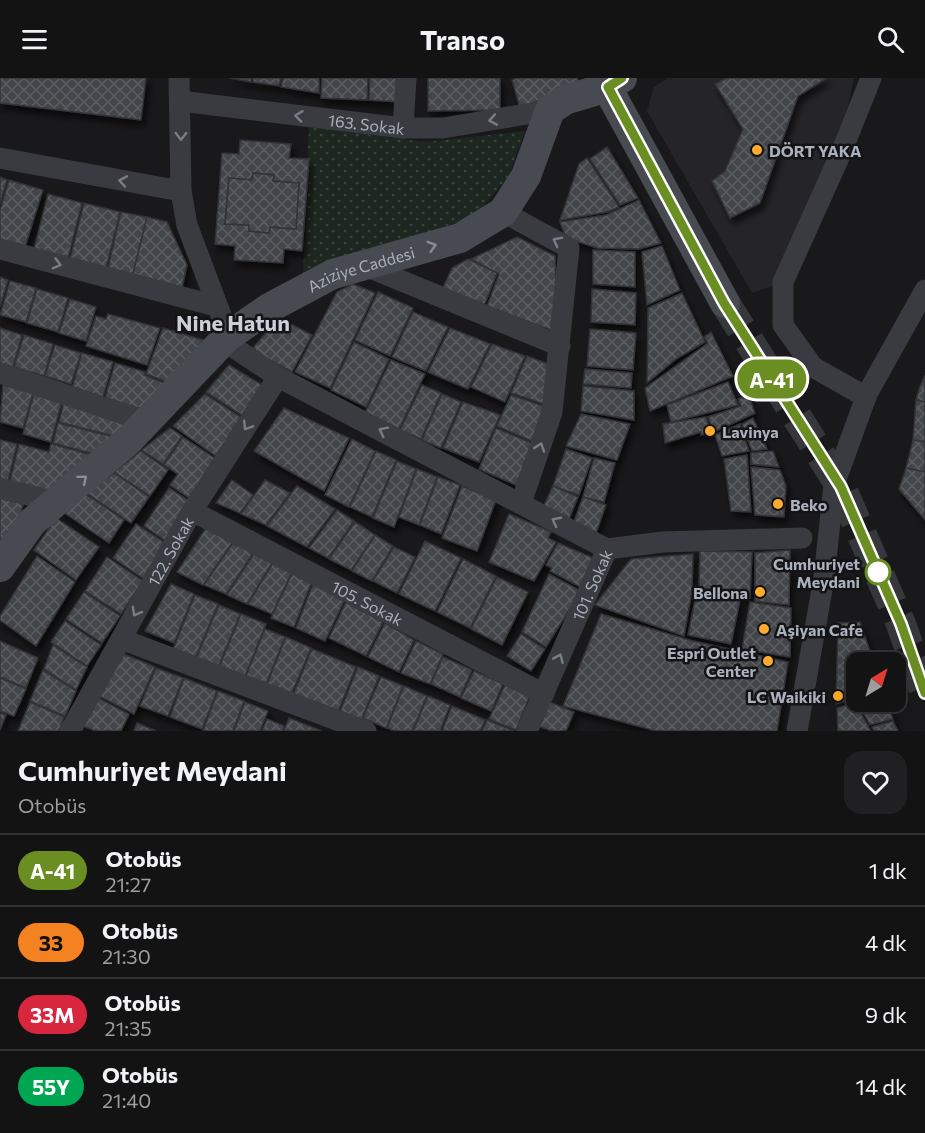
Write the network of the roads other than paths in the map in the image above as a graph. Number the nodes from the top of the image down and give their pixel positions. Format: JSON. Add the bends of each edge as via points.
{"nodes":[{"id":1,"x":179,"y":78,"type":"edge"},
{"id":2,"x":406,"y":78,"type":"edge"},
{"id":3,"x":871,"y":78,"type":"edge"},
{"id":4,"x":612,"y":80,"type":"edge"},
{"id":5,"x":180,"y":101,"type":"junction"},
{"id":6,"x":550,"y":110,"type":"junction"},
{"id":7,"x":403,"y":128,"type":"junction"},
{"id":8,"x":0,"y":158,"type":"edge"},
{"id":9,"x":181,"y":191,"type":"junction"},
{"id":10,"x":503,"y":212,"type":"junction"},
{"id":11,"x":0,"y":249,"type":"edge"},
{"id":12,"x":363,"y":265,"type":"junction"},
{"id":13,"x":925,"y":290,"type":"edge"},
{"id":14,"x":724,"y":303,"type":"tunnel mouth"},
{"id":15,"x":216,"y":306,"type":"junction"},
{"id":16,"x":227,"y":337,"type":"junction"},
{"id":17,"x":560,"y":346,"type":"junction"},
{"id":18,"x":0,"y":373,"type":"edge"},
{"id":19,"x":278,"y":377,"type":"junction"},
{"id":20,"x":866,"y":397,"type":"junction"},
{"id":21,"x":148,"y":422,"type":"junction"},
{"id":22,"x":0,"y":488,"type":"edge"},
{"id":23,"x":56,"y":502,"type":"junction"},
{"id":24,"x":521,"y":503,"type":"junction"},
{"id":25,"x":192,"y":511,"type":"junction"},
{"id":26,"x":802,"y":538,"type":"dead end"},
{"id":27,"x":608,"y":549,"type":"junction"},
{"id":28,"x":0,"y":567,"type":"edge"},
{"id":29,"x":121,"y":639,"type":"junction"},
{"id":30,"x":544,"y":694,"type":"junction"},
{"id":31,"x":70,"y":731,"type":"edge"},
{"id":32,"x":366,"y":731,"type":"edge"},
{"id":33,"x":527,"y":731,"type":"edge"},
{"id":34,"x":797,"y":731,"type":"edge"}],
"edges":[{"from":1,"to":5,"type":"street"},
{"from":2,"to":7,"type":"street"},
{"from":3,"to":20,"type":"street","via":[[783,282],[783,325],[807,359],[813,367]]},
{"from":4,"to":6,"type":"street","via":[[565,99]]},
{"from":4,"to":14,"type":"street"},
{"from":7,"to":5,"type":"street","name":"163. Sokak","one_way":true},
{"from":5,"to":9,"type":"street","one_way":true},
{"from":6,"to":7,"type":"street","name":"163. Sokak","one_way":true,"via":[[443,128]]},
{"from":6,"to":10,"type":"street","name":"Aziziye Caddesi","via":[[526,176]]},
{"from":9,"to":8,"type":"street","one_way":true},
{"from":9,"to":15,"type":"street","via":[[187,225]]},
{"from":12,"to":10,"type":"street","name":"Aziziye Caddesi","one_way":true,"via":[[460,238]]},
{"from":17,"to":10,"type":"street","one_way":true,"via":[[569,248]]},
{"from":11,"to":15,"type":"street","one_way":true},
{"from":12,"to":16,"type":"street","name":"Aziziye Caddesi","via":[[333,274],[269,308]]},
{"from":12,"to":17,"type":"street"},
{"from":13,"to":20,"type":"street"},
{"from":15,"to":16,"type":"street"},
{"from":16,"to":19,"type":"street","via":[[233,347]]},
{"from":16,"to":21,"type":"street","name":"Aziziye Caddesi"},
{"from":24,"to":17,"type":"street","one_way":true,"via":[[552,412]]},
{"from":18,"to":21,"type":"street"},
{"from":24,"to":19,"type":"street","one_way":true},
{"from":19,"to":25,"type":"street","name":"122. Sokak","one_way":true},
{"from":20,"to":34,"type":"street","via":[[834,485],[824,578]]},
{"from":23,"to":21,"type":"street","name":"Aziziye Caddesi","one_way":true},
{"from":22,"to":23,"type":"street"},
{"from":23,"to":28,"type":"street","name":"Aziziye Caddesi","via":[[32,522]]},
{"from":27,"to":24,"type":"street","one_way":true},
{"from":25,"to":29,"type":"street","name":"122. Sokak","one_way":true},
{"from":25,"to":30,"type":"street","name":"105. Sokak"},
{"from":26,"to":27,"type":"street","name":"101. Sokak","via":[[663,542]]},
{"from":30,"to":27,"type":"street","name":"101. Sokak","one_way":true},
{"from":29,"to":31,"type":"street","name":"122. Sokak"},
{"from":29,"to":32,"type":"street"},
{"from":30,"to":33,"type":"street","name":"101. Sokak"}]}
